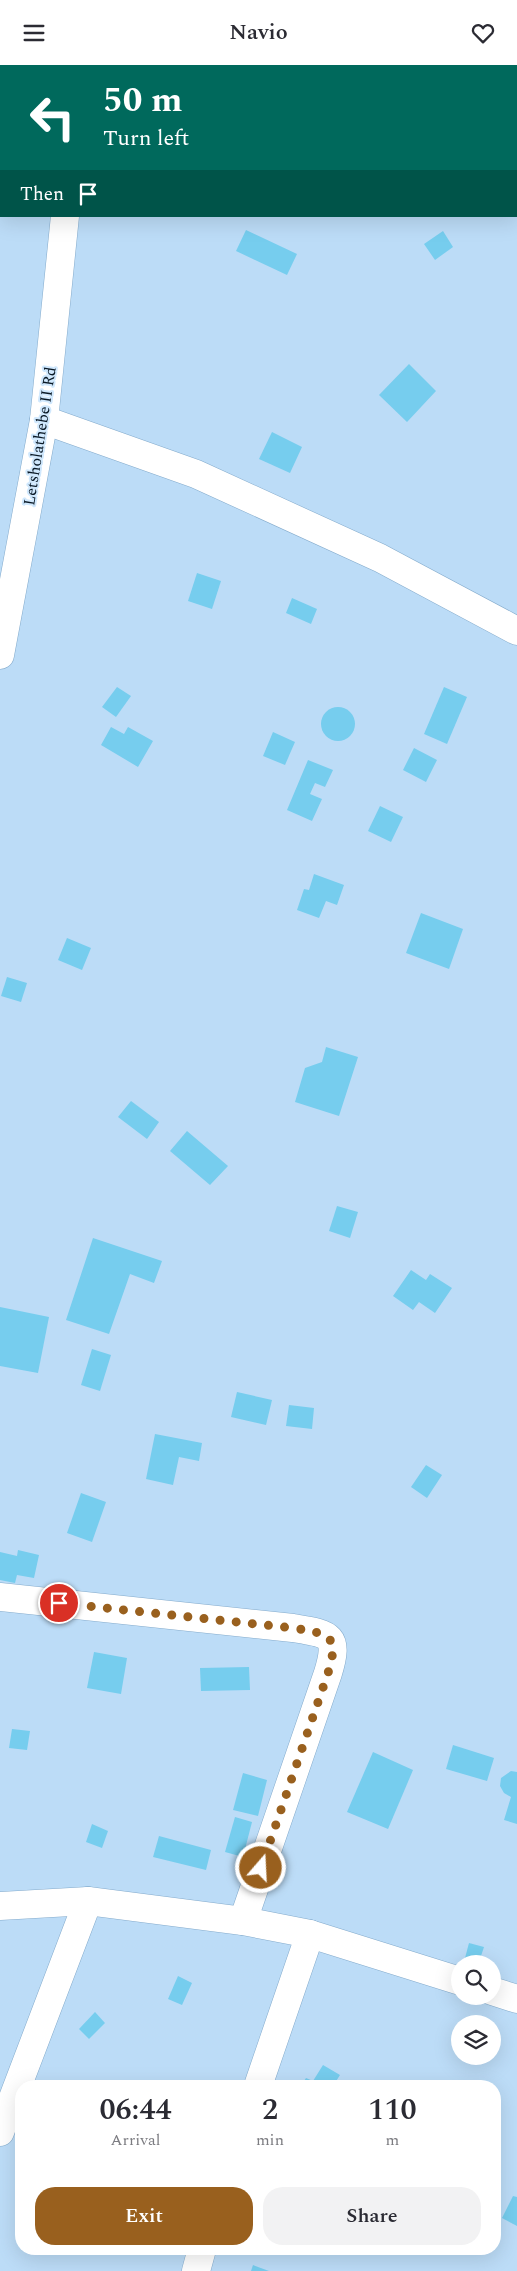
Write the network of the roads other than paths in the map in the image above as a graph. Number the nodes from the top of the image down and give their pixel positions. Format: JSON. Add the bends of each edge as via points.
{"nodes":[{"id":1,"x":65,"y":217,"type":"edge"},
{"id":2,"x":44,"y":420,"type":"junction"},
{"id":3,"x":517,"y":631,"type":"edge"},
{"id":4,"x":0,"y":655,"type":"edge"},
{"id":5,"x":0,"y":1597,"type":"edge"},
{"id":6,"x":88,"y":1901,"type":"junction"},
{"id":7,"x":0,"y":1906,"type":"edge"},
{"id":8,"x":243,"y":1921,"type":"junction"},
{"id":9,"x":310,"y":1935,"type":"junction"},
{"id":10,"x":451,"y":1978,"type":"edge"},
{"id":11,"x":501,"y":1994,"type":"edge"},
{"id":12,"x":517,"y":1999,"type":"edge"},
{"id":13,"x":24,"y":2080,"type":"edge"},
{"id":14,"x":260,"y":2080,"type":"edge"},
{"id":15,"x":15,"y":2106,"type":"edge"},
{"id":16,"x":9,"y":2123,"type":"edge"},
{"id":17,"x":200,"y":2255,"type":"edge"},
{"id":18,"x":196,"y":2271,"type":"edge"}],
"edges":[{"from":1,"to":2,"type":"street","name":"Letsholathebe II Rd"},
{"from":2,"to":3,"type":"street","via":[[204,478],[380,558]]},
{"from":2,"to":4,"type":"street","name":"Letsholathebe II Rd"},
{"from":5,"to":8,"type":"street","via":[[293,1628],[323,1633],[331,1640],[334,1653],[328,1673]]},
{"from":6,"to":7,"type":"street"},
{"from":6,"to":8,"type":"street"},
{"from":6,"to":13,"type":"street"},
{"from":8,"to":9,"type":"street"},
{"from":9,"to":10,"type":"street"},
{"from":9,"to":14,"type":"street"},
{"from":11,"to":12,"type":"street"},
{"from":15,"to":16,"type":"street"},
{"from":17,"to":18,"type":"street"}]}
